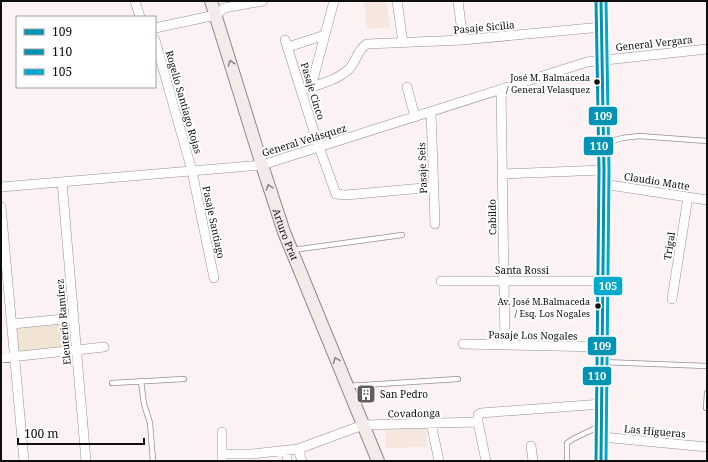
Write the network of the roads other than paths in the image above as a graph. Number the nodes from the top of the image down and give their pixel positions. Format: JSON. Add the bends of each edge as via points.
{"nodes":[{"id":1,"x":135,"y":1,"type":"edge"},
{"id":2,"x":211,"y":1,"type":"edge"},
{"id":3,"x":263,"y":1,"type":"edge"},
{"id":4,"x":334,"y":1,"type":"edge"},
{"id":5,"x":397,"y":1,"type":"edge"},
{"id":6,"x":458,"y":1,"type":"edge"},
{"id":7,"x":601,"y":1,"type":"edge"},
{"id":8,"x":216,"y":15,"type":"junction"},
{"id":9,"x":140,"y":16,"type":"edge"},
{"id":10,"x":602,"y":27,"type":"junction"},
{"id":11,"x":156,"y":28,"type":"edge"},
{"id":12,"x":325,"y":35,"type":"junction"},
{"id":13,"x":463,"y":40,"type":"junction"},
{"id":14,"x":402,"y":43,"type":"junction"},
{"id":15,"x":156,"y":44,"type":"edge"},
{"id":16,"x":707,"y":49,"type":"edge"},
{"id":17,"x":603,"y":60,"type":"junction"},
{"id":18,"x":311,"y":87,"type":"junction"},
{"id":19,"x":407,"y":87,"type":"dead end"},
{"id":20,"x":501,"y":89,"type":"junction"},
{"id":21,"x":301,"y":90,"type":"junction"},
{"id":22,"x":431,"y":112,"type":"junction"},
{"id":23,"x":415,"y":116,"type":"junction"},
{"id":24,"x":603,"y":141,"type":"junction"},
{"id":25,"x":707,"y":141,"type":"edge"},
{"id":26,"x":319,"y":147,"type":"junction"},
{"id":27,"x":262,"y":165,"type":"junction"},
{"id":28,"x":604,"y":170,"type":"junction"},
{"id":29,"x":192,"y":171,"type":"junction"},
{"id":30,"x":502,"y":174,"type":"junction"},
{"id":31,"x":62,"y":182,"type":"junction"},
{"id":32,"x":603,"y":184,"type":"junction"},
{"id":33,"x":1,"y":187,"type":"edge"},
{"id":34,"x":434,"y":187,"type":"junction"},
{"id":35,"x":688,"y":197,"type":"junction"},
{"id":36,"x":707,"y":200,"type":"edge"},
{"id":37,"x":1,"y":206,"type":"edge"},
{"id":38,"x":435,"y":224,"type":"dead end"},
{"id":39,"x":402,"y":235,"type":"dead end"},
{"id":40,"x":291,"y":251,"type":"junction"},
{"id":41,"x":214,"y":278,"type":"dead end"},
{"id":42,"x":441,"y":281,"type":"dead end"},
{"id":43,"x":504,"y":281,"type":"junction"},
{"id":44,"x":603,"y":282,"type":"junction"},
{"id":45,"x":672,"y":299,"type":"dead end"},
{"id":46,"x":74,"y":318,"type":"junction"},
{"id":47,"x":12,"y":324,"type":"junction"},
{"id":48,"x":463,"y":344,"type":"dead end"},
{"id":49,"x":505,"y":345,"type":"junction"},
{"id":50,"x":104,"y":347,"type":"dead end"},
{"id":51,"x":602,"y":347,"type":"junction"},
{"id":52,"x":76,"y":350,"type":"junction"},
{"id":53,"x":15,"y":357,"type":"junction"},
{"id":54,"x":1,"y":358,"type":"edge"},
{"id":55,"x":602,"y":362,"type":"junction"},
{"id":56,"x":707,"y":366,"type":"edge"},
{"id":57,"x":184,"y":379,"type":"dead end"},
{"id":58,"x":458,"y":379,"type":"dead end"},
{"id":59,"x":141,"y":381,"type":"junction"},
{"id":60,"x":112,"y":383,"type":"dead end"},
{"id":61,"x":347,"y":386,"type":"junction"},
{"id":62,"x":707,"y":393,"type":"edge"},
{"id":63,"x":602,"y":404,"type":"junction"},
{"id":64,"x":707,"y":408,"type":"edge"},
{"id":65,"x":478,"y":422,"type":"junction"},
{"id":66,"x":431,"y":423,"type":"junction"},
{"id":67,"x":363,"y":425,"type":"junction"},
{"id":68,"x":602,"y":431,"type":"junction"},
{"id":69,"x":222,"y":432,"type":"dead end"},
{"id":70,"x":530,"y":446,"type":"dead end"},
{"id":71,"x":707,"y":447,"type":"edge"},
{"id":72,"x":298,"y":449,"type":"junction"},
{"id":73,"x":287,"y":451,"type":"junction"},
{"id":74,"x":222,"y":458,"type":"edge"},
{"id":75,"x":24,"y":461,"type":"edge"},
{"id":76,"x":86,"y":461,"type":"edge"},
{"id":77,"x":153,"y":461,"type":"edge"},
{"id":78,"x":287,"y":461,"type":"edge"},
{"id":79,"x":302,"y":461,"type":"edge"},
{"id":80,"x":378,"y":461,"type":"edge"},
{"id":81,"x":438,"y":461,"type":"edge"},
{"id":82,"x":486,"y":461,"type":"edge"},
{"id":83,"x":533,"y":461,"type":"edge"},
{"id":84,"x":567,"y":461,"type":"edge"},
{"id":85,"x":602,"y":461,"type":"edge"}],
"edges":[{"from":1,"to":9,"type":"street"},
{"from":2,"to":8,"type":"street","name":"Arturo Prat"},
{"from":3,"to":8,"type":"street","via":[[224,8]]},
{"from":4,"to":12,"type":"street"},
{"from":5,"to":14,"type":"street"},
{"from":6,"to":13,"type":"street"},
{"from":7,"to":10,"type":"street"},
{"from":8,"to":11,"type":"street"},
{"from":27,"to":8,"type":"street","name":"Arturo Prat","one_way":true},
{"from":10,"to":13,"type":"street","name":"Pasaje Sicilia"},
{"from":10,"to":17,"type":"street"},
{"from":12,"to":18,"type":"street"},
{"from":12,"to":21,"type":"street","name":"Pasaje Cinco","via":[[287,43]]},
{"from":13,"to":14,"type":"street","name":"Pasaje Sicilia"},
{"from":14,"to":18,"type":"street","name":"Pasaje Sicilia","via":[[367,44],[361,48],[350,68],[336,79]]},
{"from":15,"to":29,"type":"street","name":"Rogelio Santiago Rojas"},
{"from":16,"to":17,"type":"street","name":"General Vergara"},
{"from":17,"to":20,"type":"street","name":"General Velásquez","via":[[587,62]]},
{"from":17,"to":24,"type":"street"},
{"from":18,"to":21,"type":"street"},
{"from":19,"to":23,"type":"street"},
{"from":20,"to":22,"type":"street","name":"General Velásquez"},
{"from":20,"to":30,"type":"street","name":"Cabildo"},
{"from":21,"to":26,"type":"street","name":"Pasaje Cinco"},
{"from":22,"to":23,"type":"street","name":"General Velásquez"},
{"from":22,"to":34,"type":"street","name":"Pasaje Seis"},
{"from":23,"to":26,"type":"street","name":"General Velásquez"},
{"from":24,"to":25,"type":"lane","via":[[638,136]]},
{"from":24,"to":28,"type":"street"},
{"from":26,"to":27,"type":"street","name":"General Velásquez"},
{"from":26,"to":34,"type":"street","name":"Pasaje Cinco","via":[[336,194]]},
{"from":27,"to":29,"type":"street","name":"General Velásquez"},
{"from":40,"to":27,"type":"street","name":"Arturo Prat","one_way":true},
{"from":28,"to":30,"type":"street"},
{"from":28,"to":32,"type":"street"},
{"from":29,"to":31,"type":"street","name":"General Velásquez"},
{"from":29,"to":41,"type":"street","name":"Pasaje Santiago"},
{"from":30,"to":43,"type":"street","name":"Cabildo"},
{"from":31,"to":33,"type":"street","name":"General Velásquez"},
{"from":31,"to":46,"type":"street","name":"Eleuterio Ramírez"},
{"from":32,"to":35,"type":"street","name":"Claudio Matte"},
{"from":32,"to":44,"type":"street"},
{"from":34,"to":38,"type":"street","name":"Pasaje Seis"},
{"from":35,"to":36,"type":"street","name":"Claudio Matte"},
{"from":35,"to":45,"type":"street","name":"Trigal"},
{"from":37,"to":47,"type":"street"},
{"from":39,"to":40,"type":"lane"},
{"from":61,"to":40,"type":"street","name":"Arturo Prat","one_way":true},
{"from":42,"to":43,"type":"street","name":"Santa Rossi"},
{"from":43,"to":44,"type":"street","name":"Santa Rossi"},
{"from":43,"to":49,"type":"street","name":"Cabildo"},
{"from":44,"to":51,"type":"street"},
{"from":46,"to":47,"type":"street"},
{"from":46,"to":52,"type":"street","name":"Eleuterio Ramírez"},
{"from":47,"to":53,"type":"street"},
{"from":48,"to":49,"type":"street","name":"Pasaje Los Nogales"},
{"from":49,"to":51,"type":"street","name":"Pasaje Los Nogales"},
{"from":50,"to":52,"type":"street"},
{"from":51,"to":55,"type":"street"},
{"from":52,"to":53,"type":"street"},
{"from":52,"to":76,"type":"street","name":"Eleuterio Ramírez"},
{"from":53,"to":54,"type":"street"},
{"from":53,"to":75,"type":"street"},
{"from":55,"to":56,"type":"lane"},
{"from":55,"to":63,"type":"street"},
{"from":57,"to":59,"type":"lane"},
{"from":58,"to":61,"type":"lane"},
{"from":59,"to":60,"type":"lane"},
{"from":59,"to":77,"type":"lane","via":[[150,423]]},
{"from":61,"to":67,"type":"street","name":"Arturo Prat"},
{"from":62,"to":64,"type":"lane"},
{"from":63,"to":65,"type":"street","via":[[483,412],[478,415]]},
{"from":63,"to":68,"type":"street"},
{"from":65,"to":66,"type":"street","name":"Covadonga"},
{"from":65,"to":82,"type":"street"},
{"from":66,"to":67,"type":"street","name":"Covadonga"},
{"from":66,"to":81,"type":"street"},
{"from":67,"to":72,"type":"street","name":"Covadonga"},
{"from":67,"to":80,"type":"street","name":"Arturo Prat"},
{"from":68,"to":71,"type":"street","name":"Las Higueras"},
{"from":68,"to":84,"type":"lane","via":[[572,438],[567,444]]},
{"from":68,"to":85,"type":"street"},
{"from":69,"to":74,"type":"street"},
{"from":70,"to":83,"type":"street"},
{"from":72,"to":73,"type":"street","name":"Covadonga"},
{"from":72,"to":79,"type":"street"},
{"from":73,"to":74,"type":"street","name":"Covadonga"},
{"from":73,"to":78,"type":"street"}]}
